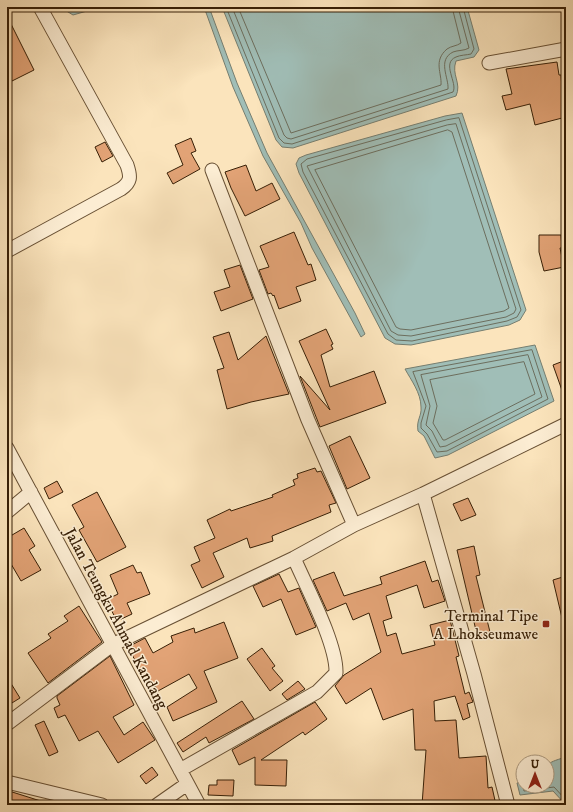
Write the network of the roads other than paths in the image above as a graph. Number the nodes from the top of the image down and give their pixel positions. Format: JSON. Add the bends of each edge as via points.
{"nodes":[{"id":1,"x":40,"y":7,"type":"edge"},
{"id":2,"x":566,"y":49,"type":"edge"},
{"id":3,"x":489,"y":63,"type":"dead end"},
{"id":4,"x":212,"y":170,"type":"dead end"},
{"id":5,"x":7,"y":251,"type":"edge"},
{"id":6,"x":566,"y":424,"type":"edge"},
{"id":7,"x":7,"y":448,"type":"edge"},
{"id":8,"x":31,"y":492,"type":"junction"},
{"id":9,"x":423,"y":494,"type":"junction"},
{"id":10,"x":7,"y":512,"type":"edge"},
{"id":11,"x":354,"y":525,"type":"junction"},
{"id":12,"x":294,"y":558,"type":"junction"},
{"id":13,"x":112,"y":645,"type":"junction"},
{"id":14,"x":7,"y":724,"type":"edge"},
{"id":15,"x":180,"y":770,"type":"junction"},
{"id":16,"x":7,"y":782,"type":"edge"},
{"id":17,"x":187,"y":784,"type":"junction"},
{"id":18,"x":102,"y":805,"type":"edge"},
{"id":19,"x":157,"y":805,"type":"edge"},
{"id":20,"x":199,"y":805,"type":"edge"},
{"id":21,"x":508,"y":805,"type":"edge"}],
"edges":[{"from":1,"to":5,"type":"street","via":[[127,165],[131,178],[129,184],[121,189]]},
{"from":2,"to":3,"type":"street"},
{"from":4,"to":11,"type":"street","via":[[308,420]]},
{"from":6,"to":9,"type":"street"},
{"from":7,"to":8,"type":"street","name":"Jalan Teungku Ahmad Kandang"},
{"from":8,"to":10,"type":"street"},
{"from":8,"to":13,"type":"street","name":"Jalan Teungku Ahmad Kandang"},
{"from":9,"to":11,"type":"street"},
{"from":9,"to":21,"type":"street"},
{"from":11,"to":12,"type":"street"},
{"from":12,"to":13,"type":"street"},
{"from":12,"to":15,"type":"street","via":[[332,647],[336,673],[317,692]]},
{"from":13,"to":14,"type":"street"},
{"from":13,"to":15,"type":"street","name":"Jalan Teungku Ahmad Kandang"},
{"from":15,"to":17,"type":"street","name":"Jalan Teungku Ahmad Kandang"},
{"from":16,"to":18,"type":"street"},
{"from":17,"to":19,"type":"street"},
{"from":17,"to":20,"type":"street","name":"Jalan Teungku Ahmad Kandang"}]}
